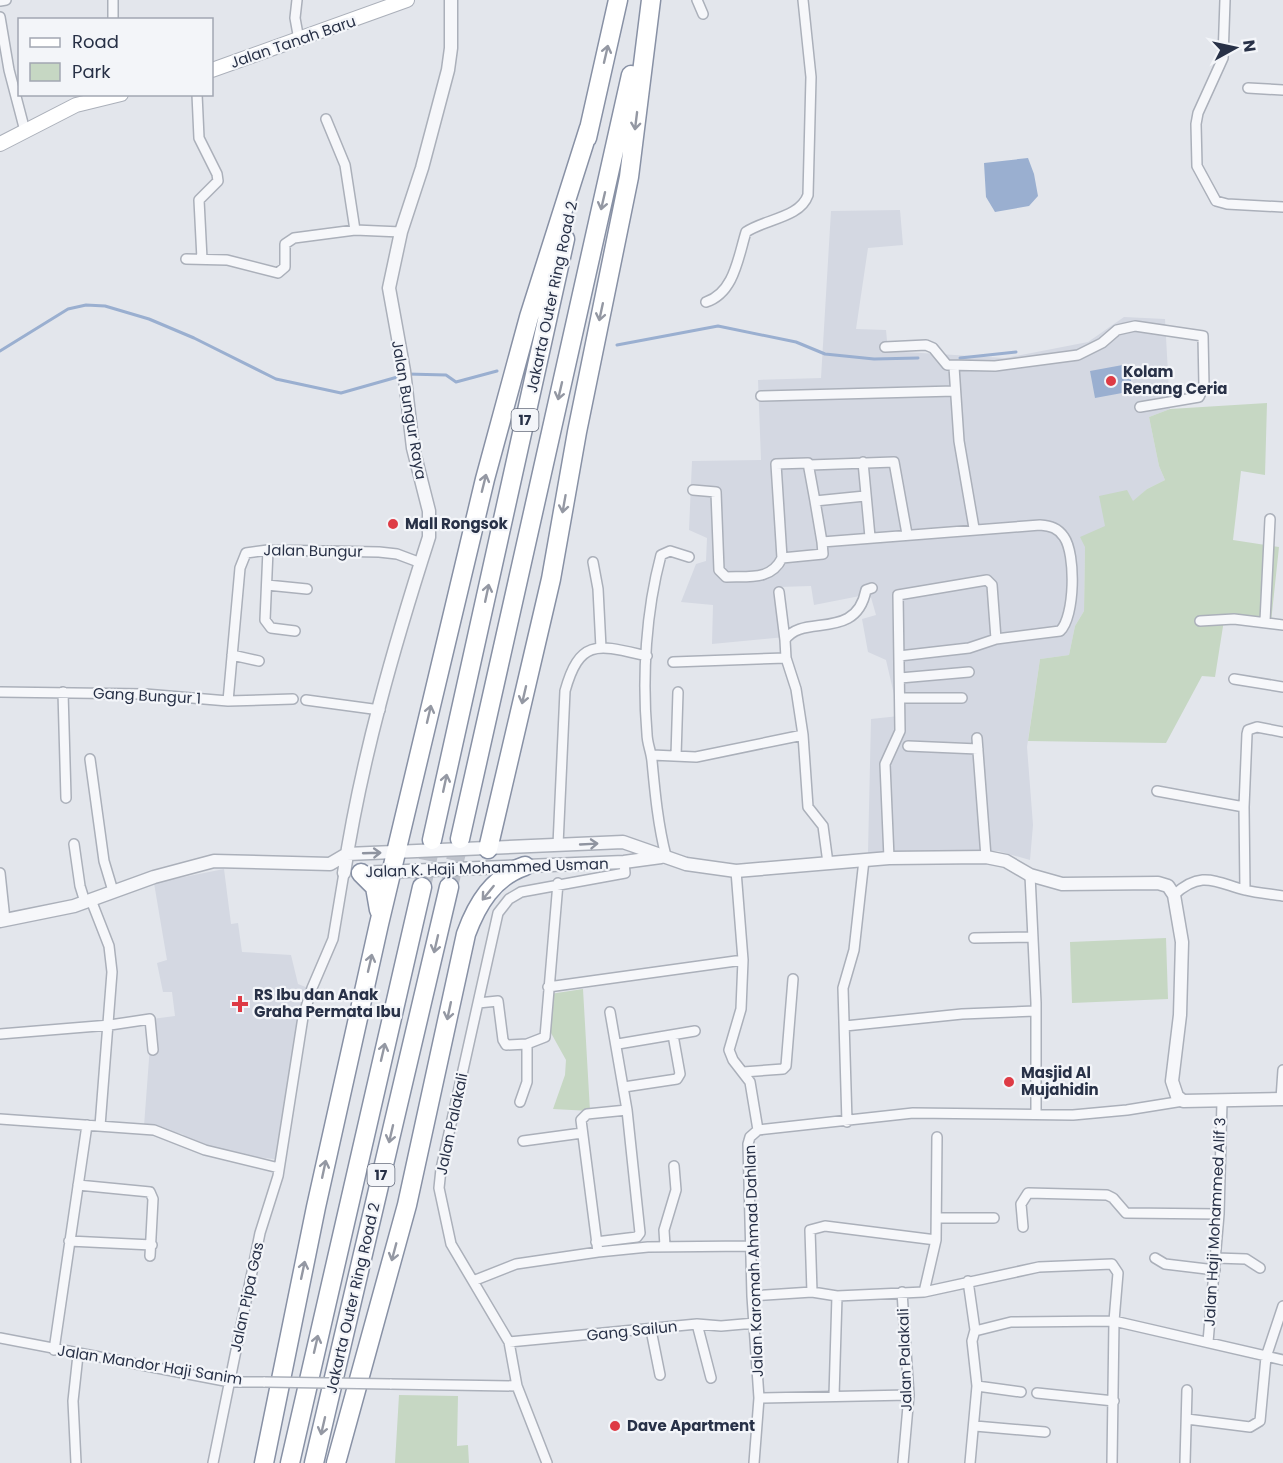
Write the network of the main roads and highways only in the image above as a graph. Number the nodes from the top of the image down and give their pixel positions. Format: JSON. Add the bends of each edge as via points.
{"nodes":[{"id":1,"x":407,"y":0,"type":"edge"},
{"id":2,"x":618,"y":0,"type":"edge"},
{"id":3,"x":650,"y":0,"type":"edge"},
{"id":4,"x":213,"y":70,"type":"edge"},
{"id":5,"x":113,"y":96,"type":"edge"},
{"id":6,"x":589,"y":128,"type":"junction"},
{"id":7,"x":0,"y":144,"type":"edge"},
{"id":8,"x":460,"y":839,"type":"tunnel mouth"},
{"id":9,"x":432,"y":840,"type":"tunnel mouth"},
{"id":10,"x":488,"y":849,"type":"road end"},
{"id":11,"x":525,"y":866,"type":"road end"},
{"id":12,"x":352,"y":873,"type":"road end"},
{"id":13,"x":422,"y":887,"type":"tunnel mouth"},
{"id":14,"x":449,"y":887,"type":"tunnel mouth"},
{"id":15,"x":379,"y":924,"type":"junction"},
{"id":16,"x":264,"y":1463,"type":"edge"},
{"id":17,"x":290,"y":1463,"type":"edge"},
{"id":18,"x":314,"y":1463,"type":"edge"},
{"id":19,"x":336,"y":1463,"type":"edge"}],
"edges":[{"from":1,"to":4,"type":"main road","name":"Jalan Tanah Baru"},
{"from":6,"to":2,"type":"highway","name":"Jakarta Outer Ring Road 2","number":"17","one_way":true},
{"from":3,"to":8,"type":"highway","name":"Jakarta Outer Ring Road 2","number":"17","one_way":true},
{"from":3,"to":10,"type":"highway","one_way":true,"via":[[629,177],[551,579]]},
{"from":5,"to":7,"type":"main road","via":[[76,105]]},
{"from":9,"to":6,"type":"highway","name":"Jakarta Outer Ring Road 2","number":"17","one_way":true},
{"from":15,"to":6,"type":"highway","one_way":true,"via":[[485,479],[529,317]]},
{"from":11,"to":19,"type":"highway","one_way":true,"via":[[500,879],[486,893],[466,934],[407,1204]]},
{"from":12,"to":15,"type":"highway","via":[[375,886]]},
{"from":17,"to":13,"type":"highway","name":"Jakarta Outer Ring Road 2","number":"17","one_way":true},
{"from":14,"to":18,"type":"highway","name":"Jakarta Outer Ring Road 2","number":"17","one_way":true},
{"from":16,"to":15,"type":"highway","one_way":true}]}
